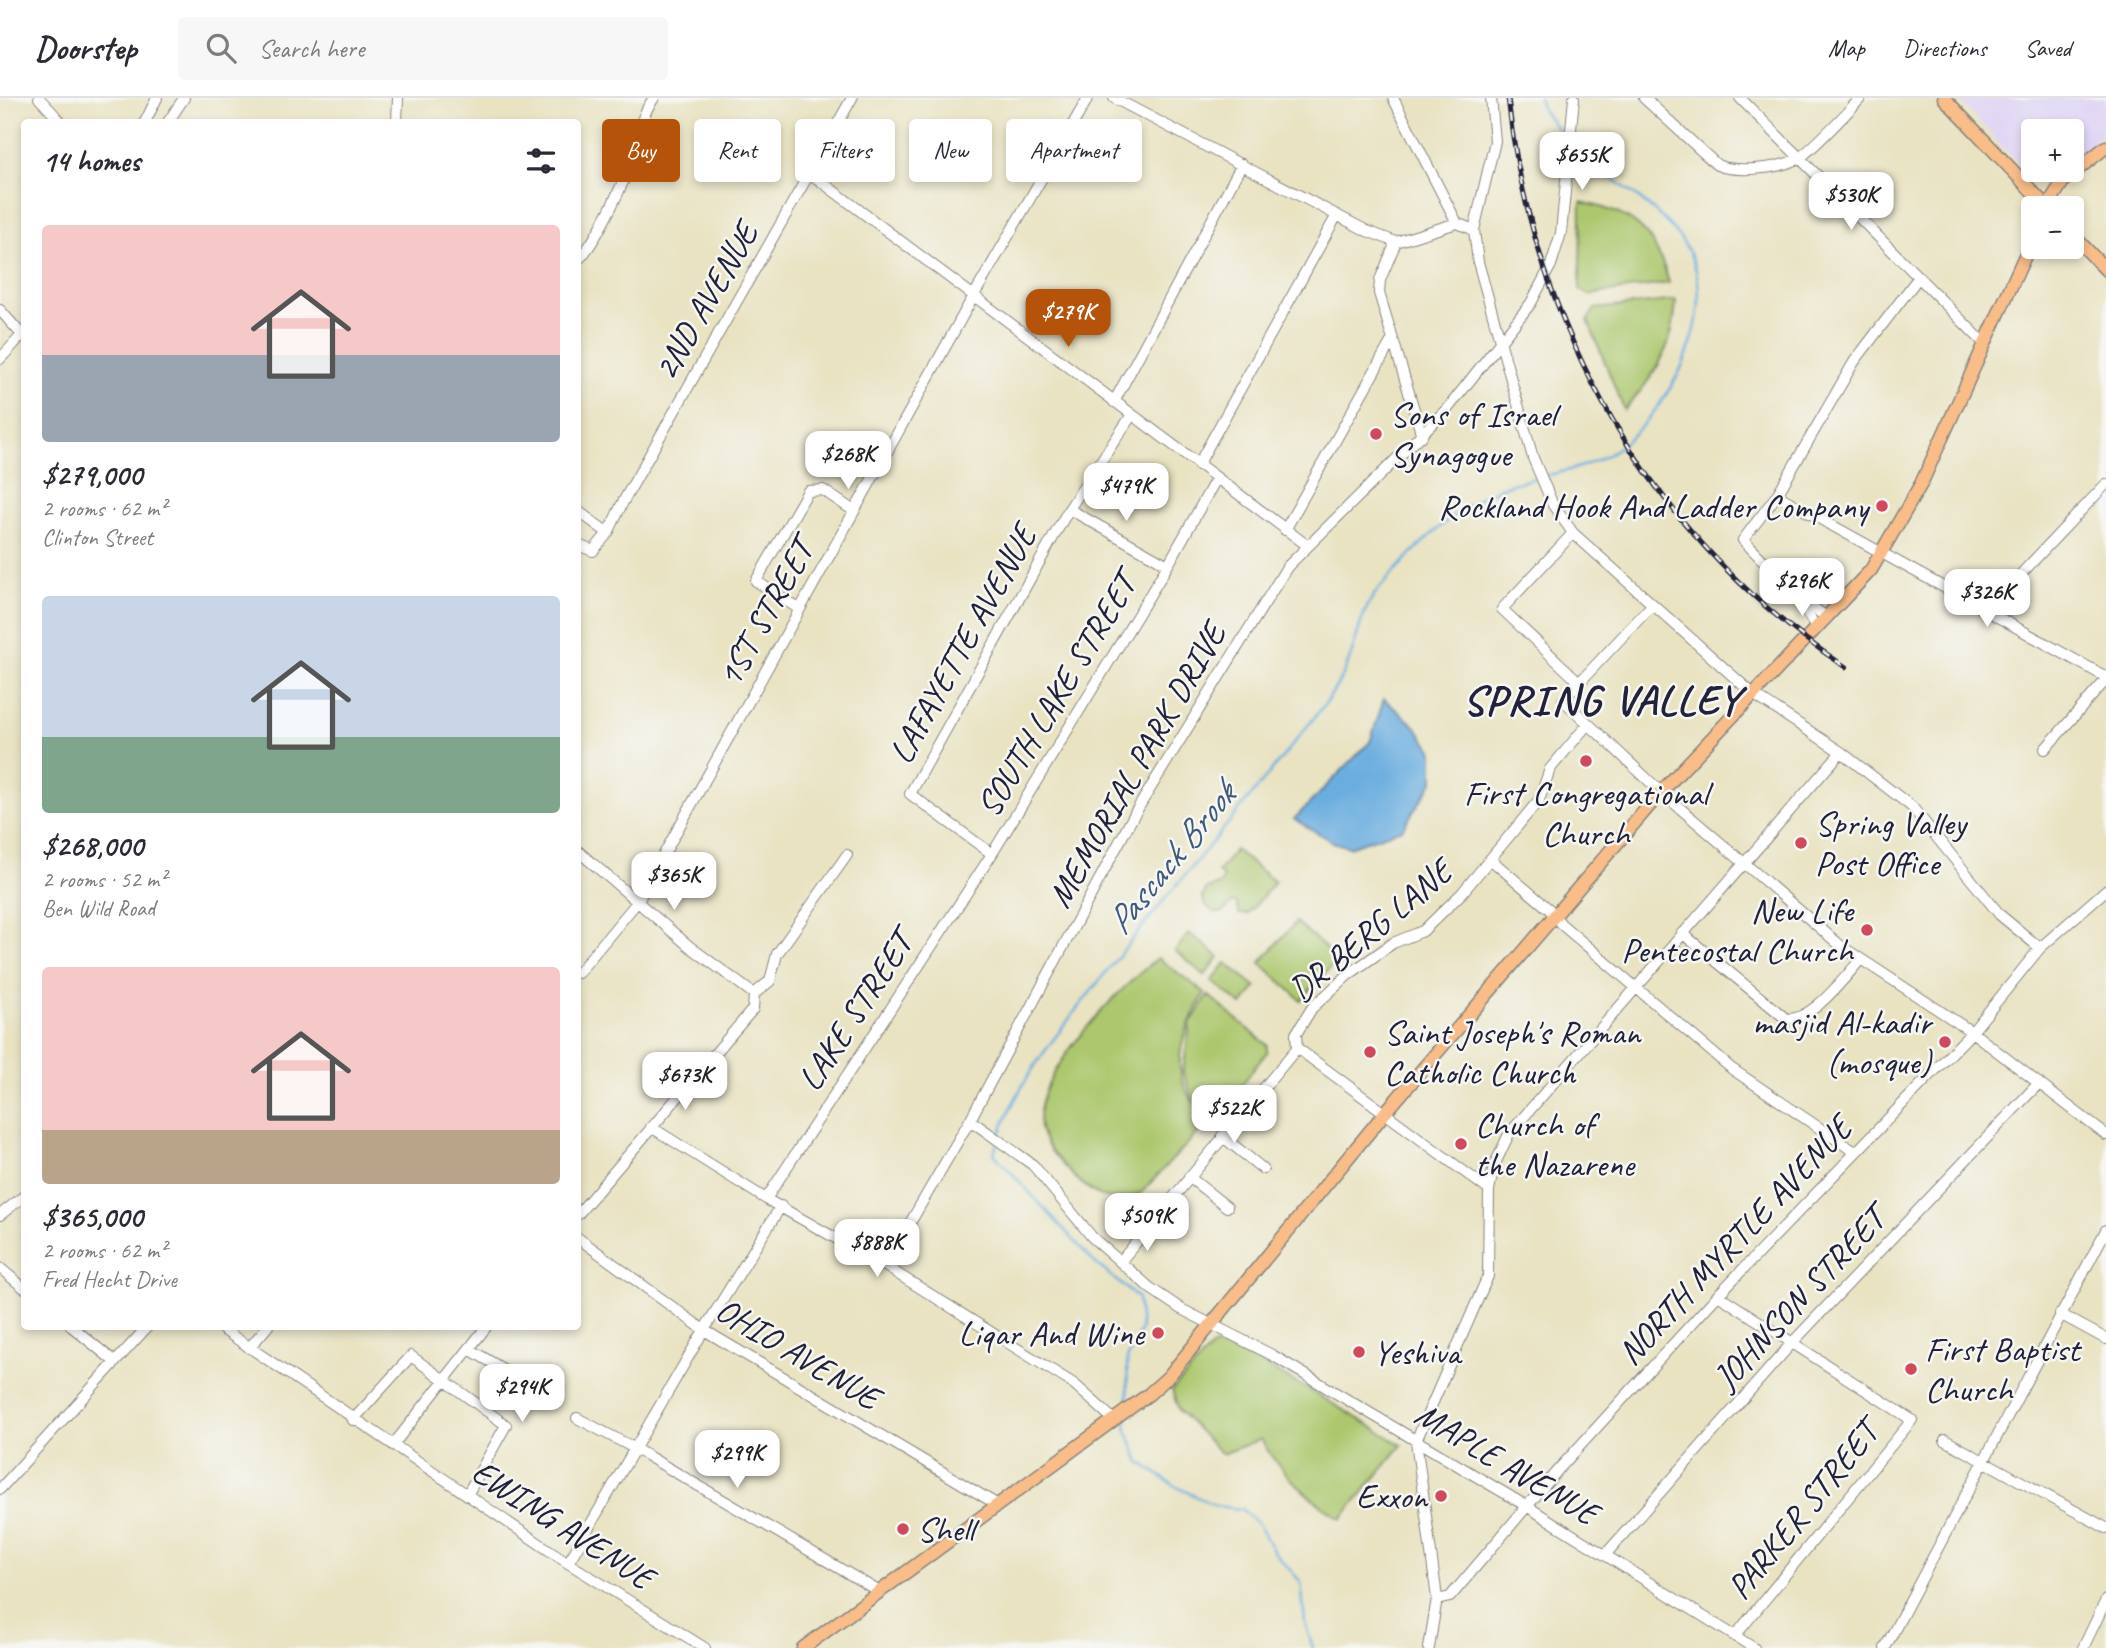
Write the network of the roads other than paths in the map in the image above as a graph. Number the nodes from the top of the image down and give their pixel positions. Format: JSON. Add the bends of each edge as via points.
{"nodes":[{"id":1,"x":39,"y":98,"type":"edge"},
{"id":2,"x":157,"y":98,"type":"edge"},
{"id":3,"x":184,"y":98,"type":"edge"},
{"id":4,"x":398,"y":98,"type":"edge"},
{"id":5,"x":654,"y":98,"type":"edge"},
{"id":6,"x":852,"y":98,"type":"edge"},
{"id":7,"x":1088,"y":98,"type":"edge"},
{"id":8,"x":1114,"y":98,"type":"edge"},
{"id":9,"x":1146,"y":98,"type":"edge"},
{"id":10,"x":1393,"y":98,"type":"edge"},
{"id":11,"x":1491,"y":98,"type":"edge"},
{"id":12,"x":1574,"y":98,"type":"edge"},
{"id":13,"x":1644,"y":98,"type":"edge"},
{"id":14,"x":1740,"y":98,"type":"edge"},
{"id":15,"x":1861,"y":98,"type":"edge"},
{"id":16,"x":1944,"y":98,"type":"edge"},
{"id":17,"x":1140,"y":110,"type":"junction"},
{"id":18,"x":58,"y":119,"type":"edge"},
{"id":19,"x":146,"y":119,"type":"edge"},
{"id":20,"x":171,"y":119,"type":"edge"},
{"id":21,"x":397,"y":119,"type":"edge"},
{"id":22,"x":841,"y":119,"type":"edge"},
{"id":23,"x":2106,"y":147,"type":"edge"},
{"id":24,"x":1800,"y":158,"type":"junction"},
{"id":25,"x":1241,"y":164,"type":"junction"},
{"id":26,"x":806,"y":182,"type":"edge"},
{"id":27,"x":822,"y":182,"type":"edge"},
{"id":28,"x":2036,"y":196,"type":"edge"},
{"id":29,"x":2054,"y":196,"type":"edge"},
{"id":30,"x":1337,"y":215,"type":"junction"},
{"id":31,"x":1457,"y":223,"type":"junction"},
{"id":32,"x":1474,"y":230,"type":"junction"},
{"id":33,"x":1396,"y":242,"type":"junction"},
{"id":34,"x":2084,"y":247,"type":"edge"},
{"id":35,"x":581,"y":256,"type":"edge"},
{"id":36,"x":2024,"y":259,"type":"edge"},
{"id":37,"x":2106,"y":270,"type":"edge"},
{"id":38,"x":1918,"y":278,"type":"junction"},
{"id":39,"x":973,"y":297,"type":"junction"},
{"id":40,"x":0,"y":310,"type":"edge"},
{"id":41,"x":21,"y":331,"type":"edge"},
{"id":42,"x":21,"y":337,"type":"edge"},
{"id":43,"x":1502,"y":341,"type":"junction"},
{"id":44,"x":1391,"y":342,"type":"junction"},
{"id":45,"x":1985,"y":344,"type":"junction"},
{"id":46,"x":0,"y":359,"type":"edge"},
{"id":47,"x":1114,"y":402,"type":"junction"},
{"id":48,"x":1131,"y":416,"type":"junction"},
{"id":49,"x":1422,"y":436,"type":"junction"},
{"id":50,"x":1198,"y":465,"type":"junction"},
{"id":51,"x":1216,"y":480,"type":"junction"},
{"id":52,"x":2106,"y":484,"type":"edge"},
{"id":53,"x":1776,"y":495,"type":"junction"},
{"id":54,"x":1069,"y":509,"type":"junction"},
{"id":55,"x":854,"y":511,"type":"junction"},
{"id":56,"x":581,"y":513,"type":"edge"},
{"id":57,"x":1285,"y":530,"type":"junction"},
{"id":58,"x":608,"y":533,"type":"junction"},
{"id":59,"x":1573,"y":533,"type":"junction"},
{"id":60,"x":581,"y":546,"type":"edge"},
{"id":61,"x":1308,"y":546,"type":"junction"},
{"id":62,"x":1883,"y":554,"type":"junction"},
{"id":63,"x":1168,"y":565,"type":"junction"},
{"id":64,"x":1797,"y":594,"type":"junction"},
{"id":65,"x":1652,"y":605,"type":"junction"},
{"id":66,"x":799,"y":609,"type":"junction"},
{"id":67,"x":1986,"y":611,"type":"junction"},
{"id":68,"x":1827,"y":618,"type":"junction"},
{"id":69,"x":1817,"y":629,"type":"junction"},
{"id":70,"x":2106,"y":679,"type":"edge"},
{"id":71,"x":1579,"y":682,"type":"junction"},
{"id":72,"x":1753,"y":694,"type":"junction"},
{"id":73,"x":1588,"y":724,"type":"junction"},
{"id":74,"x":2045,"y":749,"type":"dead end"},
{"id":75,"x":1841,"y":752,"type":"junction"},
{"id":76,"x":1661,"y":792,"type":"junction"},
{"id":77,"x":581,"y":854,"type":"edge"},
{"id":78,"x":992,"y":854,"type":"junction"},
{"id":79,"x":847,"y":855,"type":"dead end"},
{"id":80,"x":1490,"y":859,"type":"junction"},
{"id":81,"x":1744,"y":862,"type":"junction"},
{"id":82,"x":2106,"y":890,"type":"edge"},
{"id":83,"x":638,"y":901,"type":"junction"},
{"id":84,"x":1555,"y":916,"type":"junction"},
{"id":85,"x":1682,"y":933,"type":"junction"},
{"id":86,"x":2040,"y":948,"type":"junction"},
{"id":87,"x":1861,"y":959,"type":"junction"},
{"id":88,"x":581,"y":969,"type":"edge"},
{"id":89,"x":1636,"y":986,"type":"junction"},
{"id":90,"x":754,"y":994,"type":"junction"},
{"id":91,"x":1972,"y":1032,"type":"junction"},
{"id":92,"x":1297,"y":1048,"type":"junction"},
{"id":93,"x":2039,"y":1083,"type":"junction"},
{"id":94,"x":1384,"y":1114,"type":"junction"},
{"id":95,"x":970,"y":1120,"type":"junction"},
{"id":96,"x":651,"y":1128,"type":"junction"},
{"id":97,"x":2106,"y":1135,"type":"edge"},
{"id":98,"x":1222,"y":1136,"type":"junction"},
{"id":99,"x":1855,"y":1153,"type":"junction"},
{"id":100,"x":1264,"y":1169,"type":"dead end"},
{"id":101,"x":1189,"y":1177,"type":"junction"},
{"id":102,"x":1489,"y":1190,"type":"junction"},
{"id":103,"x":21,"y":1198,"type":"edge"},
{"id":104,"x":765,"y":1199,"type":"junction"},
{"id":105,"x":781,"y":1206,"type":"junction"},
{"id":106,"x":1227,"y":1207,"type":"dead end"},
{"id":107,"x":581,"y":1210,"type":"edge"},
{"id":108,"x":0,"y":1215,"type":"edge"},
{"id":109,"x":2106,"y":1230,"type":"edge"},
{"id":110,"x":581,"y":1240,"type":"edge"},
{"id":111,"x":1120,"y":1262,"type":"junction"},
{"id":112,"x":885,"y":1266,"type":"junction"},
{"id":113,"x":0,"y":1268,"type":"edge"},
{"id":114,"x":21,"y":1286,"type":"edge"},
{"id":115,"x":1718,"y":1295,"type":"junction"},
{"id":116,"x":2060,"y":1314,"type":"junction"},
{"id":117,"x":1209,"y":1325,"type":"junction"},
{"id":118,"x":76,"y":1330,"type":"edge"},
{"id":119,"x":144,"y":1330,"type":"edge"},
{"id":120,"x":224,"y":1330,"type":"edge"},
{"id":121,"x":265,"y":1330,"type":"edge"},
{"id":122,"x":484,"y":1330,"type":"edge"},
{"id":123,"x":704,"y":1330,"type":"junction"},
{"id":124,"x":2106,"y":1339,"type":"edge"},
{"id":125,"x":1792,"y":1343,"type":"junction"},
{"id":126,"x":249,"y":1348,"type":"junction"},
{"id":127,"x":469,"y":1349,"type":"junction"},
{"id":128,"x":115,"y":1362,"type":"junction"},
{"id":129,"x":444,"y":1381,"type":"junction"},
{"id":130,"x":528,"y":1384,"type":"dead end"},
{"id":131,"x":1117,"y":1416,"type":"junction"},
{"id":132,"x":577,"y":1418,"type":"dead end"},
{"id":133,"x":353,"y":1420,"type":"junction"},
{"id":134,"x":1945,"y":1440,"type":"dead end"},
{"id":135,"x":1416,"y":1441,"type":"junction"},
{"id":136,"x":393,"y":1445,"type":"junction"},
{"id":137,"x":634,"y":1448,"type":"junction"},
{"id":138,"x":1983,"y":1463,"type":"junction"},
{"id":139,"x":0,"y":1489,"type":"edge"},
{"id":140,"x":467,"y":1495,"type":"junction"},
{"id":141,"x":998,"y":1505,"type":"junction"},
{"id":142,"x":1528,"y":1507,"type":"junction"},
{"id":143,"x":2106,"y":1528,"type":"edge"},
{"id":144,"x":1605,"y":1555,"type":"junction"},
{"id":145,"x":568,"y":1563,"type":"junction"},
{"id":146,"x":880,"y":1592,"type":"junction"},
{"id":147,"x":1437,"y":1600,"type":"junction"},
{"id":148,"x":2106,"y":1600,"type":"edge"},
{"id":149,"x":1735,"y":1636,"type":"junction"},
{"id":150,"x":705,"y":1648,"type":"edge"},
{"id":151,"x":803,"y":1648,"type":"edge"},
{"id":152,"x":1429,"y":1648,"type":"edge"},
{"id":153,"x":1754,"y":1648,"type":"edge"},
{"id":154,"x":1885,"y":1648,"type":"edge"},
{"id":155,"x":2083,"y":1648,"type":"edge"}],
"edges":[{"from":1,"to":18,"type":"street"},
{"from":2,"to":19,"type":"street"},
{"from":3,"to":20,"type":"street"},
{"from":4,"to":21,"type":"street"},
{"from":5,"to":35,"type":"street","via":[[644,111],[634,154],[596,236]]},
{"from":6,"to":22,"type":"street","name":"2ND AVENUE"},
{"from":7,"to":39,"type":"street","name":"1ST STREET"},
{"from":8,"to":17,"type":"street"},
{"from":9,"to":17,"type":"street"},
{"from":10,"to":31,"type":"street"},
{"from":11,"to":32,"type":"street","via":[[1495,141]]},
{"from":12,"to":43,"type":"street","name":"MEMORIAL PARK DRIVE","via":[[1559,242],[1531,303]]},
{"from":13,"to":24,"type":"street","via":[[1717,165],[1731,171]]},
{"from":14,"to":24,"type":"street"},
{"from":15,"to":24,"type":"street"},
{"from":16,"to":28,"type":"main road"},
{"from":17,"to":25,"type":"street"},
{"from":23,"to":29,"type":"main road","via":[[2064,180]]},
{"from":24,"to":38,"type":"street"},
{"from":25,"to":30,"type":"street"},
{"from":25,"to":47,"type":"street"},
{"from":26,"to":58,"type":"street","name":"2ND AVENUE"},
{"from":27,"to":39,"type":"street"},
{"from":30,"to":33,"type":"street"},
{"from":30,"to":50,"type":"street"},
{"from":31,"to":32,"type":"street"},
{"from":31,"to":33,"type":"street"},
{"from":32,"to":43,"type":"street","via":[[1478,262]]},
{"from":33,"to":44,"type":"street","via":[[1380,280]]},
{"from":34,"to":37,"type":"main road"},
{"from":36,"to":45,"type":"main road"},
{"from":38,"to":45,"type":"street"},
{"from":38,"to":53,"type":"street","via":[[1854,362]]},
{"from":39,"to":47,"type":"street"},
{"from":39,"to":55,"type":"street","name":"1ST STREET"},
{"from":40,"to":41,"type":"street"},
{"from":42,"to":46,"type":"street"},
{"from":43,"to":49,"type":"street","name":"MEMORIAL PARK DRIVE"},
{"from":43,"to":59,"type":"street","via":[[1532,458]]},
{"from":44,"to":49,"type":"street"},
{"from":44,"to":57,"type":"street"},
{"from":45,"to":62,"type":"main road","via":[[1921,484]]},
{"from":47,"to":48,"type":"street"},
{"from":48,"to":50,"type":"street"},
{"from":48,"to":54,"type":"street","name":"LAFAYETTE AVENUE"},
{"from":49,"to":61,"type":"street","name":"MEMORIAL PARK DRIVE"},
{"from":50,"to":51,"type":"street"},
{"from":51,"to":57,"type":"street"},
{"from":51,"to":63,"type":"street"},
{"from":52,"to":67,"type":"street"},
{"from":53,"to":62,"type":"street"},
{"from":53,"to":64,"type":"street","via":[[1743,540]]},
{"from":54,"to":63,"type":"street"},
{"from":54,"to":78,"type":"street","name":"LAFAYETTE AVENUE","via":[[910,794]]},
{"from":55,"to":66,"type":"street","name":"1ST STREET"},
{"from":55,"to":66,"type":"street","via":[[823,490],[808,491],[756,581]]},
{"from":56,"to":58,"type":"street"},
{"from":57,"to":61,"type":"street"},
{"from":58,"to":60,"type":"street","via":[[593,551]]},
{"from":59,"to":65,"type":"street"},
{"from":59,"to":71,"type":"street","via":[[1502,609]]},
{"from":61,"to":95,"type":"street","name":"MEMORIAL PARK DRIVE","via":[[1287,567],[1135,813]]},
{"from":62,"to":67,"type":"street"},
{"from":62,"to":68,"type":"main road"},
{"from":63,"to":78,"type":"street","name":"SOUTH LAKE STREET"},
{"from":64,"to":68,"type":"street"},
{"from":64,"to":69,"type":"street"},
{"from":65,"to":71,"type":"street"},
{"from":65,"to":72,"type":"street"},
{"from":66,"to":83,"type":"street","name":"1ST STREET"},
{"from":67,"to":70,"type":"street"},
{"from":68,"to":69,"type":"main road"},
{"from":69,"to":72,"type":"main road"},
{"from":70,"to":74,"type":"street"},
{"from":71,"to":73,"type":"street","via":[[1563,700]]},
{"from":72,"to":75,"type":"street"},
{"from":72,"to":76,"type":"main road"},
{"from":73,"to":76,"type":"street"},
{"from":73,"to":80,"type":"street","name":"DR BERG LANE","via":[[1550,769],[1539,800]]},
{"from":75,"to":81,"type":"street"},
{"from":75,"to":86,"type":"street","via":[[1912,807],[1992,905]]},
{"from":76,"to":81,"type":"street"},
{"from":76,"to":84,"type":"main road"},
{"from":77,"to":83,"type":"street"},
{"from":78,"to":104,"type":"street","name":"LAKE STREET"},
{"from":79,"to":90,"type":"street","via":[[777,954],[769,981]]},
{"from":80,"to":84,"type":"street","name":"DR BERG LANE"},
{"from":80,"to":92,"type":"street","name":"DR BERG LANE","via":[[1423,931],[1393,943],[1348,975],[1312,1009],[1296,1034]]},
{"from":81,"to":85,"type":"street"},
{"from":81,"to":87,"type":"street"},
{"from":82,"to":86,"type":"street","name":"NORTH MYRTLE AVENUE"},
{"from":83,"to":88,"type":"street","name":"1ST STREET"},
{"from":83,"to":90,"type":"street"},
{"from":84,"to":89,"type":"street","name":"DR BERG LANE"},
{"from":84,"to":94,"type":"main road"},
{"from":85,"to":87,"type":"street","via":[[1784,1018],[1793,1020],[1808,1014]]},
{"from":85,"to":89,"type":"street"},
{"from":86,"to":91,"type":"street","name":"NORTH MYRTLE AVENUE"},
{"from":87,"to":91,"type":"street"},
{"from":89,"to":99,"type":"street","name":"DR BERG LANE","via":[[1732,1069]]},
{"from":89,"to":102,"type":"street","via":[[1515,1125],[1493,1166]]},
{"from":90,"to":96,"type":"street","via":[[753,1009]]},
{"from":91,"to":93,"type":"street"},
{"from":91,"to":99,"type":"street","name":"NORTH MYRTLE AVENUE"},
{"from":92,"to":94,"type":"street"},
{"from":92,"to":98,"type":"street"},
{"from":93,"to":97,"type":"street"},
{"from":93,"to":125,"type":"street","name":"JOHNSON STREET"},
{"from":94,"to":102,"type":"street"},
{"from":94,"to":117,"type":"main road"},
{"from":95,"to":111,"type":"street","name":"MAPLE AVENUE","via":[[1032,1165],[1092,1237]]},
{"from":95,"to":112,"type":"street","name":"MEMORIAL PARK DRIVE"},
{"from":96,"to":104,"type":"street"},
{"from":96,"to":107,"type":"street"},
{"from":98,"to":100,"type":"street"},
{"from":98,"to":101,"type":"street"},
{"from":99,"to":115,"type":"street","name":"NORTH MYRTLE AVENUE"},
{"from":101,"to":106,"type":"street"},
{"from":101,"to":111,"type":"street"},
{"from":102,"to":135,"type":"street","via":[[1488,1276]]},
{"from":103,"to":108,"type":"street"},
{"from":104,"to":105,"type":"street"},
{"from":105,"to":112,"type":"street"},
{"from":105,"to":123,"type":"street"},
{"from":109,"to":116,"type":"street"},
{"from":110,"to":123,"type":"street","name":"OHIO AVENUE"},
{"from":111,"to":117,"type":"street","name":"MAPLE AVENUE","via":[[1160,1295]]},
{"from":112,"to":131,"type":"street","via":[[1074,1384]]},
{"from":113,"to":114,"type":"street"},
{"from":115,"to":125,"type":"street"},
{"from":115,"to":142,"type":"street","name":"NORTH MYRTLE AVENUE"},
{"from":116,"to":124,"type":"street"},
{"from":116,"to":138,"type":"street"},
{"from":117,"to":131,"type":"main road","via":[[1168,1377]]},
{"from":117,"to":135,"type":"street","name":"MAPLE AVENUE","via":[[1272,1355]]},
{"from":118,"to":128,"type":"street"},
{"from":119,"to":128,"type":"street"},
{"from":120,"to":126,"type":"street","name":"EWING AVENUE"},
{"from":121,"to":126,"type":"street"},
{"from":122,"to":127,"type":"street"},
{"from":123,"to":137,"type":"street"},
{"from":123,"to":141,"type":"street","name":"OHIO AVENUE"},
{"from":125,"to":144,"type":"street","name":"JOHNSON STREET"},
{"from":125,"to":149,"type":"street","name":"PARKER STREET","via":[[1912,1420]]},
{"from":126,"to":133,"type":"street","name":"EWING AVENUE"},
{"from":127,"to":129,"type":"street"},
{"from":127,"to":130,"type":"street"},
{"from":128,"to":139,"type":"street"},
{"from":129,"to":133,"type":"street","via":[[411,1356]]},
{"from":129,"to":136,"type":"street"},
{"from":129,"to":140,"type":"street","via":[[506,1425]]},
{"from":131,"to":141,"type":"main road"},
{"from":132,"to":137,"type":"street"},
{"from":133,"to":136,"type":"street","name":"EWING AVENUE"},
{"from":134,"to":138,"type":"street"},
{"from":135,"to":142,"type":"street","name":"MAPLE AVENUE"},
{"from":135,"to":147,"type":"street"},
{"from":136,"to":140,"type":"street","name":"EWING AVENUE"},
{"from":137,"to":145,"type":"street"},
{"from":137,"to":146,"type":"street"},
{"from":138,"to":143,"type":"street"},
{"from":138,"to":154,"type":"street"},
{"from":140,"to":145,"type":"street","name":"EWING AVENUE"},
{"from":141,"to":146,"type":"main road"},
{"from":142,"to":144,"type":"street","name":"MAPLE AVENUE"},
{"from":142,"to":147,"type":"street","name":"NORTH MYRTLE AVENUE","via":[[1450,1597]]},
{"from":144,"to":149,"type":"street","name":"MAPLE AVENUE"},
{"from":145,"to":150,"type":"street","name":"EWING AVENUE"},
{"from":146,"to":151,"type":"main road"},
{"from":147,"to":152,"type":"street"},
{"from":148,"to":155,"type":"street"},
{"from":149,"to":153,"type":"street","name":"MAPLE AVENUE"}]}
